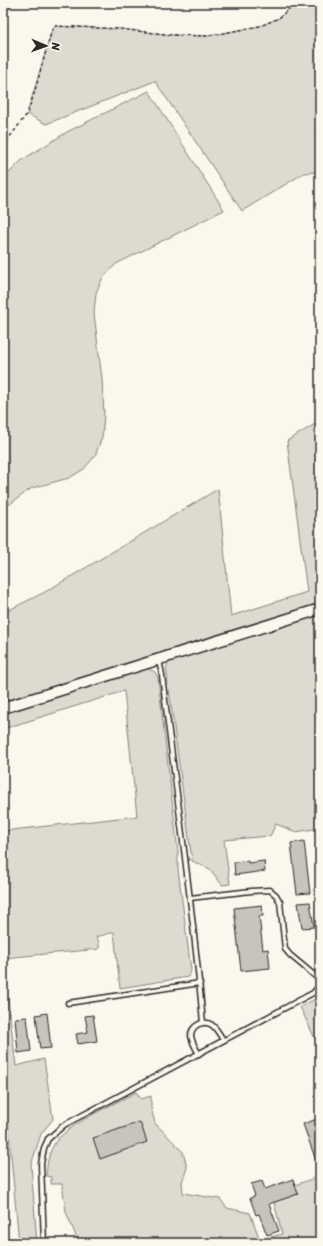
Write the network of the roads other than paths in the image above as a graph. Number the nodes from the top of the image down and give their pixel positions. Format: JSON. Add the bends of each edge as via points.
{"nodes":[{"id":1,"x":320,"y":610,"type":"edge"},
{"id":2,"x":159,"y":660,"type":"junction"},
{"id":3,"x":3,"y":708,"type":"edge"},
{"id":4,"x":190,"y":898,"type":"junction"},
{"id":5,"x":320,"y":980,"type":"edge"},
{"id":6,"x":200,"y":983,"type":"junction"},
{"id":7,"x":320,"y":985,"type":"edge"},
{"id":8,"x":68,"y":1003,"type":"dead end"},
{"id":9,"x":203,"y":1023,"type":"junction"},
{"id":10,"x":223,"y":1040,"type":"junction"},
{"id":11,"x":199,"y":1054,"type":"junction"},
{"id":12,"x":44,"y":1243,"type":"edge"}],
"edges":[{"from":1,"to":2,"type":"street"},
{"from":2,"to":3,"type":"street"},
{"from":2,"to":4,"type":"lane"},
{"from":4,"to":5,"type":"lane","via":[[270,890],[280,902],[285,949]]},
{"from":4,"to":6,"type":"lane"},
{"from":6,"to":8,"type":"lane"},
{"from":6,"to":9,"type":"lane"},
{"from":7,"to":10,"type":"lane","via":[[313,993]]},
{"from":9,"to":10,"type":"lane","via":[[213,1026]]},
{"from":9,"to":11,"type":"lane","via":[[197,1025],[192,1033]]},
{"from":10,"to":11,"type":"lane"},
{"from":11,"to":12,"type":"lane","via":[[64,1125],[48,1139],[41,1164]]}]}
